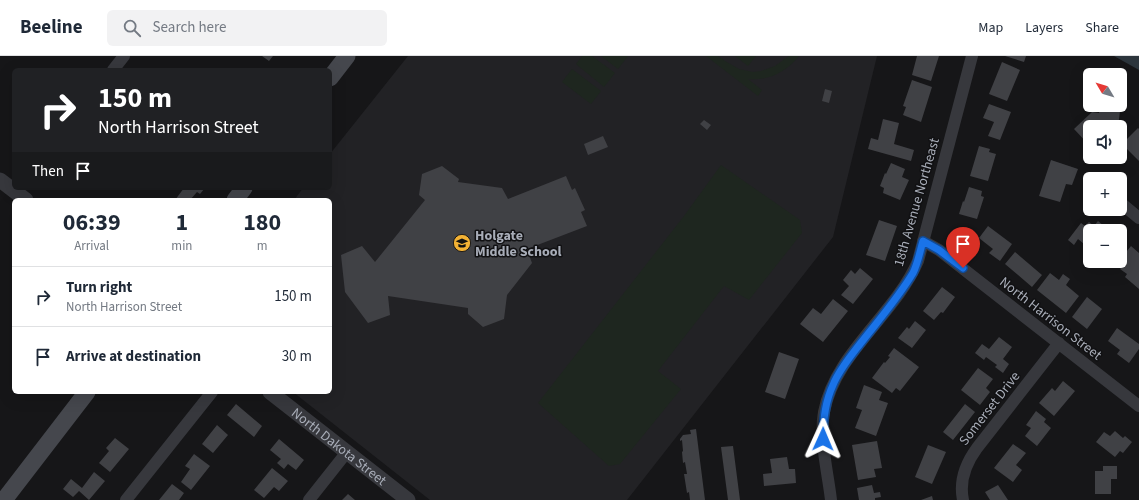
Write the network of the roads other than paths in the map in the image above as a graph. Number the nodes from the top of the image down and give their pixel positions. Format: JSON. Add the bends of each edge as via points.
{"nodes":[{"id":1,"x":124,"y":56,"type":"edge"},
{"id":2,"x":347,"y":56,"type":"edge"},
{"id":3,"x":972,"y":56,"type":"edge"},
{"id":4,"x":115,"y":68,"type":"edge"},
{"id":5,"x":332,"y":75,"type":"edge"},
{"id":6,"x":0,"y":180,"type":"edge"},
{"id":7,"x":12,"y":188,"type":"edge"},
{"id":8,"x":1127,"y":208,"type":"edge"},
{"id":9,"x":1139,"y":218,"type":"edge"},
{"id":10,"x":923,"y":241,"type":"junction"},
{"id":11,"x":1059,"y":343,"type":"junction"},
{"id":12,"x":85,"y":394,"type":"edge"},
{"id":13,"x":210,"y":394,"type":"edge"},
{"id":14,"x":273,"y":394,"type":"edge"},
{"id":15,"x":1139,"y":406,"type":"edge"},
{"id":16,"x":347,"y":452,"type":"junction"},
{"id":17,"x":4,"y":500,"type":"edge"},
{"id":18,"x":126,"y":500,"type":"edge"},
{"id":19,"x":309,"y":500,"type":"edge"},
{"id":20,"x":408,"y":500,"type":"edge"},
{"id":21,"x":831,"y":500,"type":"edge"},
{"id":22,"x":963,"y":500,"type":"edge"}],
"edges":[{"from":1,"to":4,"type":"street"},
{"from":2,"to":5,"type":"main road"},
{"from":3,"to":10,"type":"street","name":"18th Avenue Northeast"},
{"from":6,"to":7,"type":"street"},
{"from":8,"to":9,"type":"street"},
{"from":10,"to":11,"type":"street","name":"North Harrison Street","via":[[939,250]]},
{"from":10,"to":21,"type":"street","name":"18th Avenue Northeast","via":[[913,272],[845,363],[832,385],[823,424]]},
{"from":11,"to":15,"type":"street","name":"North Harrison Street"},
{"from":11,"to":22,"type":"street","name":"Somerset Drive","via":[[970,458],[962,482]]},
{"from":12,"to":17,"type":"main road"},
{"from":13,"to":18,"type":"street"},
{"from":14,"to":16,"type":"street","name":"North Dakota Street"},
{"from":16,"to":19,"type":"street"},
{"from":16,"to":20,"type":"street","name":"North Dakota Street"}]}
